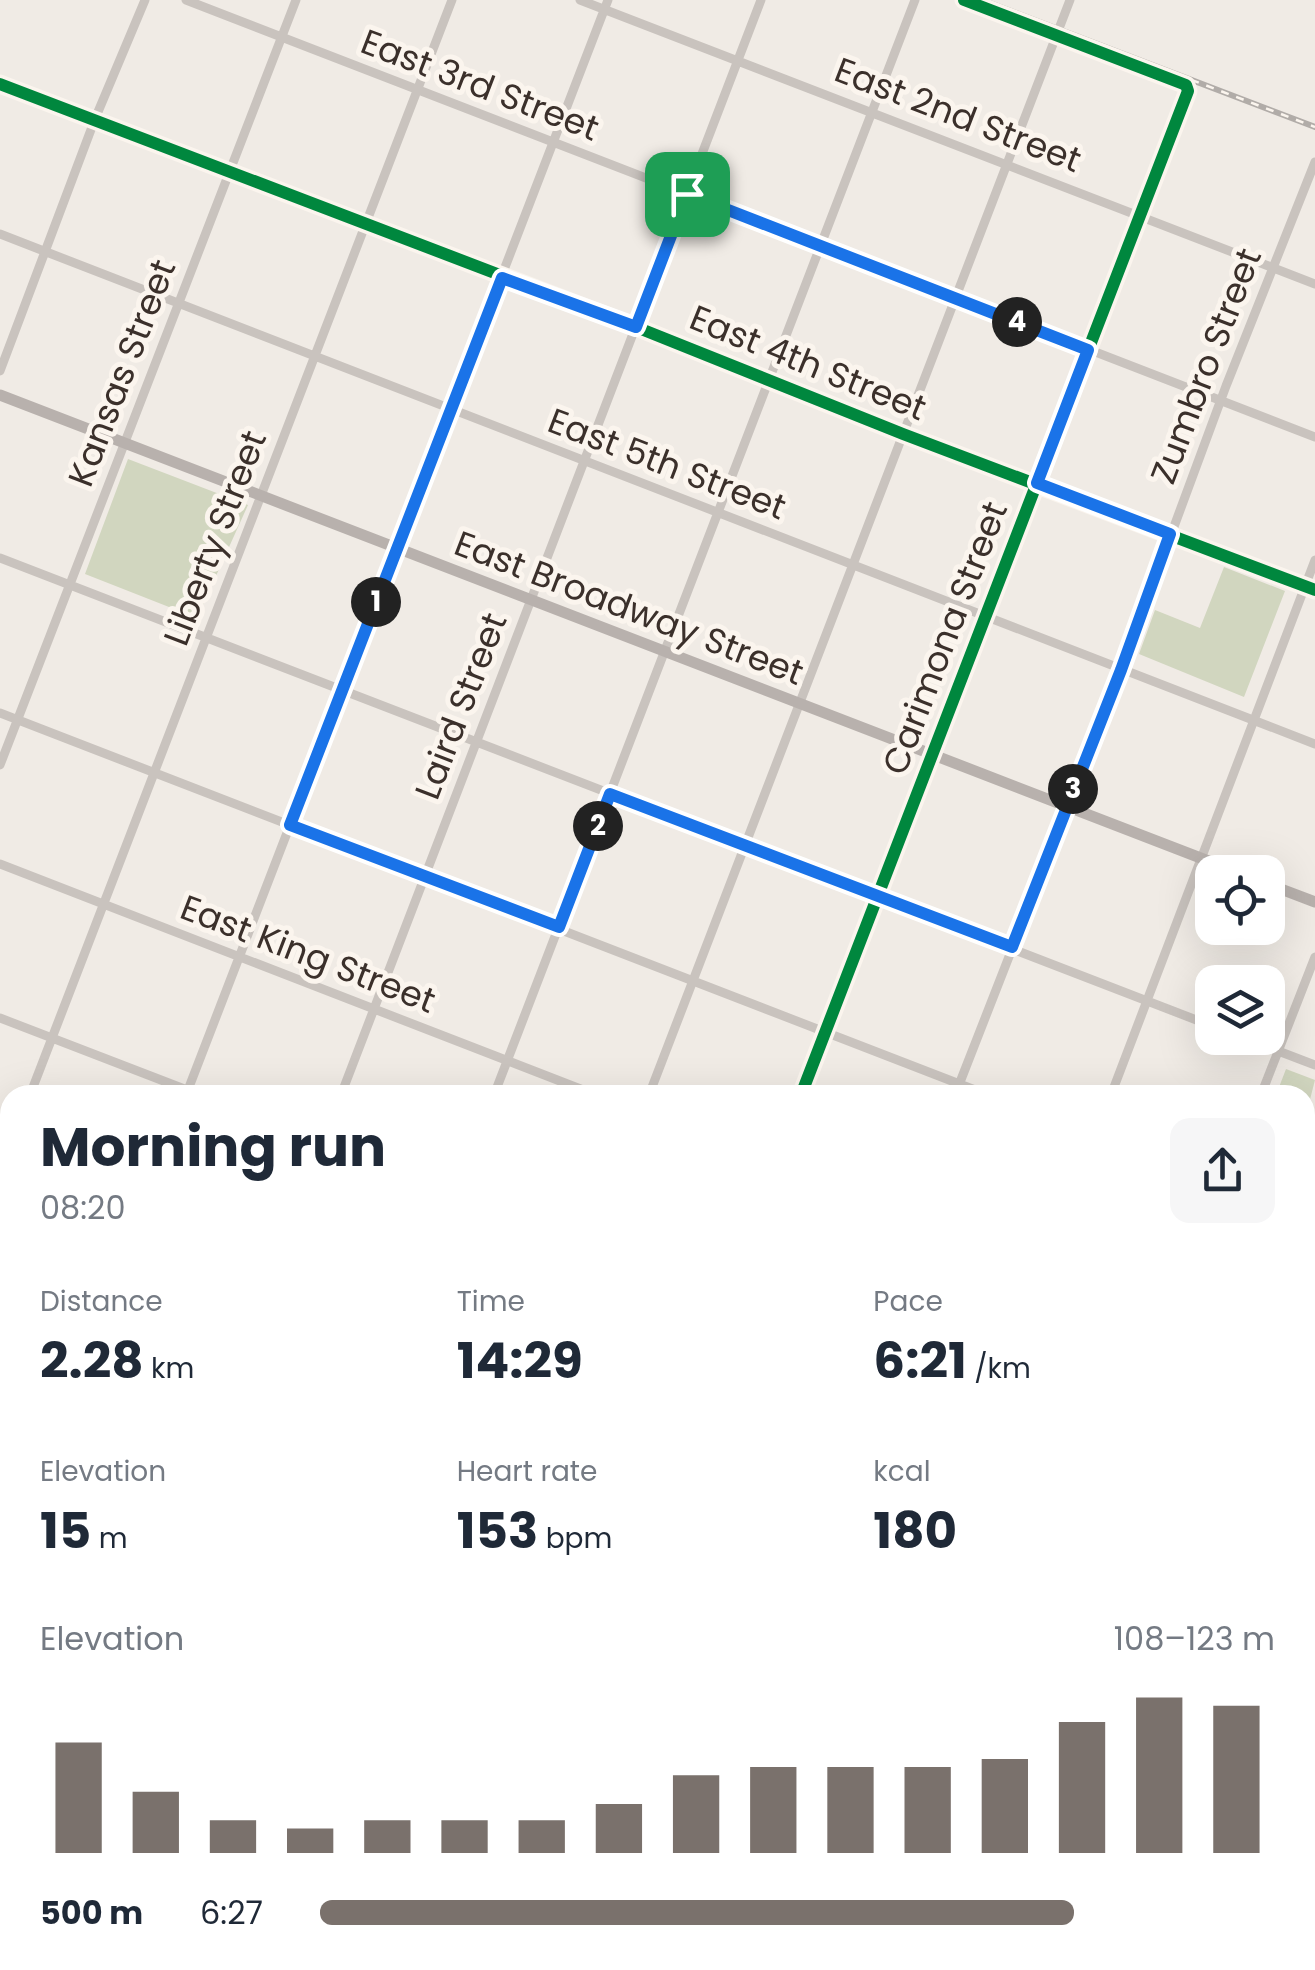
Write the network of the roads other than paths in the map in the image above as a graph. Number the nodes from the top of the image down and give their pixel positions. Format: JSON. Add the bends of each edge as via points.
{"nodes":[{"id":1,"x":145,"y":0,"type":"edge"},
{"id":2,"x":186,"y":0,"type":"edge"},
{"id":3,"x":296,"y":0,"type":"edge"},
{"id":4,"x":452,"y":0,"type":"edge"},
{"id":5,"x":580,"y":0,"type":"edge"},
{"id":6,"x":762,"y":0,"type":"edge"},
{"id":7,"x":916,"y":0,"type":"edge"},
{"id":8,"x":964,"y":0,"type":"edge"},
{"id":9,"x":1070,"y":0,"type":"edge"},
{"id":10,"x":606,"y":5,"type":"edge"},
{"id":11,"x":1057,"y":35,"type":"junction"},
{"id":12,"x":282,"y":38,"type":"junction"},
{"id":13,"x":739,"y":59,"type":"junction"},
{"id":14,"x":0,"y":84,"type":"edge"},
{"id":15,"x":417,"y":90,"type":"junction"},
{"id":16,"x":872,"y":110,"type":"junction"},
{"id":17,"x":95,"y":119,"type":"junction"},
{"id":18,"x":553,"y":143,"type":"junction"},
{"id":19,"x":1315,"y":162,"type":"edge"},
{"id":20,"x":1008,"y":163,"type":"junction"},
{"id":21,"x":229,"y":173,"type":"junction"},
{"id":22,"x":687,"y":194,"type":"junction"},
{"id":23,"x":1141,"y":216,"type":"junction"},
{"id":24,"x":365,"y":225,"type":"junction"},
{"id":25,"x":0,"y":234,"type":"edge"},
{"id":26,"x":821,"y":246,"type":"junction"},
{"id":27,"x":45,"y":251,"type":"junction"},
{"id":28,"x":1274,"y":269,"type":"junction"},
{"id":29,"x":502,"y":278,"type":"junction"},
{"id":30,"x":1315,"y":284,"type":"edge"},
{"id":31,"x":956,"y":298,"type":"junction"},
{"id":32,"x":179,"y":303,"type":"junction"},
{"id":33,"x":636,"y":327,"type":"junction"},
{"id":34,"x":1088,"y":350,"type":"junction"},
{"id":35,"x":314,"y":358,"type":"junction"},
{"id":36,"x":0,"y":371,"type":"edge"},
{"id":37,"x":769,"y":380,"type":"junction"},
{"id":38,"x":0,"y":394,"type":"edge"},
{"id":39,"x":1220,"y":401,"type":"junction"},
{"id":40,"x":450,"y":409,"type":"junction"},
{"id":41,"x":904,"y":434,"type":"junction"},
{"id":42,"x":1315,"y":438,"type":"edge"},
{"id":43,"x":125,"y":443,"type":"junction"},
{"id":44,"x":584,"y":462,"type":"junction"},
{"id":45,"x":1037,"y":483,"type":"junction"},
{"id":46,"x":261,"y":495,"type":"junction"},
{"id":47,"x":718,"y":514,"type":"junction"},
{"id":48,"x":1170,"y":534,"type":"junction"},
{"id":49,"x":397,"y":548,"type":"junction"},
{"id":50,"x":0,"y":558,"type":"edge"},
{"id":51,"x":1315,"y":560,"type":"edge"},
{"id":52,"x":852,"y":566,"type":"junction"},
{"id":53,"x":70,"y":584,"type":"junction"},
{"id":54,"x":1310,"y":588,"type":"edge"},
{"id":55,"x":531,"y":600,"type":"junction"},
{"id":56,"x":986,"y":618,"type":"junction"},
{"id":57,"x":206,"y":637,"type":"junction"},
{"id":58,"x":665,"y":652,"type":"junction"},
{"id":59,"x":1121,"y":670,"type":"junction"},
{"id":60,"x":342,"y":690,"type":"junction"},
{"id":61,"x":800,"y":704,"type":"junction"},
{"id":62,"x":0,"y":713,"type":"edge"},
{"id":63,"x":18,"y":719,"type":"junction"},
{"id":64,"x":1253,"y":721,"type":"junction"},
{"id":65,"x":477,"y":740,"type":"junction"},
{"id":66,"x":1315,"y":744,"type":"edge"},
{"id":67,"x":931,"y":754,"type":"junction"},
{"id":68,"x":0,"y":765,"type":"edge"},
{"id":69,"x":154,"y":773,"type":"junction"},
{"id":70,"x":610,"y":794,"type":"junction"},
{"id":71,"x":1066,"y":806,"type":"junction"},
{"id":72,"x":290,"y":825,"type":"junction"},
{"id":73,"x":745,"y":846,"type":"junction"},
{"id":74,"x":1201,"y":855,"type":"edge"},
{"id":75,"x":1195,"y":856,"type":"edge"},
{"id":76,"x":0,"y":864,"type":"edge"},
{"id":77,"x":1195,"y":871,"type":"edge"},
{"id":78,"x":425,"y":877,"type":"junction"},
{"id":79,"x":1285,"y":891,"type":"edge"},
{"id":80,"x":878,"y":896,"type":"junction"},
{"id":81,"x":1315,"y":902,"type":"edge"},
{"id":82,"x":104,"y":904,"type":"junction"},
{"id":83,"x":559,"y":927,"type":"junction"},
{"id":84,"x":1012,"y":947,"type":"junction"},
{"id":85,"x":240,"y":957,"type":"junction"},
{"id":86,"x":1315,"y":957,"type":"edge"},
{"id":87,"x":693,"y":981,"type":"junction"},
{"id":88,"x":1146,"y":1000,"type":"junction"},
{"id":89,"x":374,"y":1009,"type":"junction"},
{"id":90,"x":0,"y":1018,"type":"edge"},
{"id":91,"x":1195,"y":1019,"type":"edge"},
{"id":92,"x":824,"y":1032,"type":"junction"},
{"id":93,"x":1285,"y":1032,"type":"edge"},
{"id":94,"x":52,"y":1038,"type":"junction"},
{"id":95,"x":1285,"y":1053,"type":"edge"},
{"id":96,"x":1276,"y":1055,"type":"edge"},
{"id":97,"x":508,"y":1061,"type":"junction"},
{"id":98,"x":1315,"y":1065,"type":"edge"},
{"id":99,"x":34,"y":1085,"type":"edge"},
{"id":100,"x":167,"y":1085,"type":"edge"},
{"id":101,"x":190,"y":1085,"type":"edge"},
{"id":102,"x":345,"y":1085,"type":"edge"},
{"id":103,"x":498,"y":1085,"type":"edge"},
{"id":104,"x":570,"y":1085,"type":"edge"},
{"id":105,"x":653,"y":1085,"type":"edge"},
{"id":106,"x":805,"y":1085,"type":"edge"},
{"id":107,"x":946,"y":1085,"type":"edge"},
{"id":108,"x":959,"y":1085,"type":"edge"},
{"id":109,"x":1114,"y":1085,"type":"edge"},
{"id":110,"x":1266,"y":1085,"type":"edge"}],
"edges":[{"from":1,"to":17,"type":"street"},
{"from":2,"to":12,"type":"street","name":"East 3rd Street"},
{"from":3,"to":12,"type":"street","name":"Kansas Street"},
{"from":4,"to":15,"type":"street","name":"Liberty Street"},
{"from":5,"to":10,"type":"street","name":"East 2nd Street"},
{"from":6,"to":13,"type":"street","name":"Laird Street"},
{"from":7,"to":16,"type":"street"},
{"from":8,"to":11,"type":"street"},
{"from":9,"to":11,"type":"street"},
{"from":10,"to":13,"type":"street","name":"East 2nd Street"},
{"from":10,"to":18,"type":"street"},
{"from":11,"to":20,"type":"street"},
{"from":11,"to":23,"type":"street","name":"Carimona Street","via":[[1186,84]]},
{"from":12,"to":15,"type":"street","name":"East 3rd Street"},
{"from":12,"to":21,"type":"street","name":"Kansas Street"},
{"from":13,"to":16,"type":"street","name":"East 2nd Street"},
{"from":13,"to":22,"type":"street","name":"Laird Street"},
{"from":14,"to":17,"type":"street","name":"East 4th Street"},
{"from":15,"to":18,"type":"street","name":"East 3rd Street"},
{"from":15,"to":24,"type":"street","name":"Liberty Street"},
{"from":16,"to":20,"type":"street","name":"East 2nd Street"},
{"from":16,"to":26,"type":"street"},
{"from":17,"to":21,"type":"street","name":"East 4th Street"},
{"from":17,"to":27,"type":"street"},
{"from":18,"to":22,"type":"street","name":"East 3rd Street"},
{"from":18,"to":29,"type":"street"},
{"from":19,"to":28,"type":"street","name":"Zumbro Street"},
{"from":20,"to":23,"type":"street","name":"East 2nd Street"},
{"from":20,"to":31,"type":"street"},
{"from":21,"to":24,"type":"street","name":"East 4th Street"},
{"from":21,"to":32,"type":"street","name":"Kansas Street"},
{"from":22,"to":26,"type":"street","name":"East 3rd Street"},
{"from":22,"to":33,"type":"street","name":"Laird Street"},
{"from":23,"to":28,"type":"street","name":"East 2nd Street"},
{"from":23,"to":34,"type":"street","name":"Carimona Street"},
{"from":24,"to":29,"type":"street","name":"East 4th Street"},
{"from":24,"to":35,"type":"street","name":"Liberty Street"},
{"from":25,"to":27,"type":"street","name":"East 5th Street"},
{"from":26,"to":31,"type":"street","name":"East 3rd Street"},
{"from":26,"to":37,"type":"street"},
{"from":27,"to":32,"type":"street","name":"East 5th Street"},
{"from":27,"to":36,"type":"street"},
{"from":28,"to":30,"type":"street","name":"East 2nd Street"},
{"from":28,"to":39,"type":"street","name":"Zumbro Street"},
{"from":29,"to":33,"type":"street","name":"East 4th Street"},
{"from":29,"to":40,"type":"street"},
{"from":31,"to":34,"type":"street","name":"East 3rd Street"},
{"from":31,"to":41,"type":"street"},
{"from":32,"to":35,"type":"street","name":"East 5th Street"},
{"from":32,"to":43,"type":"street","name":"Kansas Street"},
{"from":33,"to":37,"type":"street","name":"East 4th Street"},
{"from":33,"to":44,"type":"street","name":"Laird Street"},
{"from":34,"to":39,"type":"street","name":"East 3rd Street"},
{"from":34,"to":45,"type":"street","name":"Carimona Street"},
{"from":35,"to":40,"type":"street","name":"East 5th Street"},
{"from":35,"to":46,"type":"street","name":"Liberty Street"},
{"from":37,"to":41,"type":"street","name":"East 4th Street"},
{"from":37,"to":47,"type":"street"},
{"from":38,"to":43,"type":"main road","name":"East Broadway Street"},
{"from":39,"to":42,"type":"street","name":"East 3rd Street"},
{"from":39,"to":48,"type":"street","name":"Zumbro Street"},
{"from":40,"to":44,"type":"street","name":"East 5th Street"},
{"from":40,"to":49,"type":"street"},
{"from":41,"to":45,"type":"street","name":"East 4th Street"},
{"from":41,"to":52,"type":"street"},
{"from":43,"to":46,"type":"main road","name":"East Broadway Street"},
{"from":43,"to":53,"type":"street","name":"Kansas Street"},
{"from":44,"to":47,"type":"street","name":"East 5th Street"},
{"from":44,"to":55,"type":"street","name":"Laird Street"},
{"from":45,"to":48,"type":"street","name":"East 4th Street"},
{"from":45,"to":56,"type":"street","name":"Carimona Street"},
{"from":46,"to":49,"type":"main road","name":"East Broadway Street"},
{"from":46,"to":57,"type":"street","name":"Liberty Street"},
{"from":47,"to":52,"type":"street","name":"East 5th Street"},
{"from":47,"to":58,"type":"street"},
{"from":48,"to":54,"type":"street","name":"East 4th Street"},
{"from":48,"to":59,"type":"street","name":"Zumbro Street"},
{"from":49,"to":55,"type":"main road","name":"East Broadway Street"},
{"from":49,"to":60,"type":"street"},
{"from":50,"to":53,"type":"street"},
{"from":51,"to":54,"type":"street"},
{"from":52,"to":56,"type":"street","name":"East 5th Street"},
{"from":52,"to":61,"type":"street"},
{"from":53,"to":57,"type":"street"},
{"from":53,"to":63,"type":"street","name":"Kansas Street"},
{"from":54,"to":64,"type":"street"},
{"from":55,"to":58,"type":"main road","name":"East Broadway Street"},
{"from":55,"to":65,"type":"street","name":"Laird Street"},
{"from":56,"to":59,"type":"street","name":"East 5th Street"},
{"from":56,"to":67,"type":"street","name":"Carimona Street"},
{"from":57,"to":60,"type":"street"},
{"from":57,"to":69,"type":"street","name":"Liberty Street"},
{"from":58,"to":61,"type":"main road","name":"East Broadway Street"},
{"from":58,"to":70,"type":"street"},
{"from":59,"to":64,"type":"street","name":"East 5th Street"},
{"from":59,"to":71,"type":"street","name":"Zumbro Street"},
{"from":60,"to":65,"type":"street"},
{"from":60,"to":72,"type":"street"},
{"from":61,"to":67,"type":"main road","name":"East Broadway Street"},
{"from":61,"to":73,"type":"street"},
{"from":62,"to":63,"type":"street"},
{"from":63,"to":68,"type":"street","name":"Kansas Street"},
{"from":63,"to":69,"type":"street"},
{"from":64,"to":66,"type":"street","name":"East 5th Street"},
{"from":64,"to":74,"type":"street"},
{"from":65,"to":70,"type":"street"},
{"from":65,"to":78,"type":"street","name":"Laird Street"},
{"from":67,"to":71,"type":"main road","name":"East Broadway Street"},
{"from":67,"to":80,"type":"street","name":"Carimona Street"},
{"from":69,"to":72,"type":"street"},
{"from":69,"to":82,"type":"street","name":"Liberty Street"},
{"from":70,"to":73,"type":"street"},
{"from":70,"to":83,"type":"street"},
{"from":71,"to":75,"type":"main road","name":"East Broadway Street"},
{"from":71,"to":84,"type":"street","name":"Zumbro Street"},
{"from":72,"to":78,"type":"street"},
{"from":72,"to":85,"type":"street"},
{"from":73,"to":80,"type":"street"},
{"from":73,"to":87,"type":"street"},
{"from":76,"to":82,"type":"street","name":"East King Street"},
{"from":77,"to":88,"type":"street"},
{"from":78,"to":83,"type":"street"},
{"from":78,"to":89,"type":"street","name":"Laird Street"},
{"from":79,"to":81,"type":"main road"},
{"from":80,"to":84,"type":"street"},
{"from":80,"to":92,"type":"street","name":"Carimona Street"},
{"from":82,"to":85,"type":"street","name":"East King Street"},
{"from":82,"to":94,"type":"street","name":"Liberty Street"},
{"from":83,"to":87,"type":"street"},
{"from":83,"to":97,"type":"street"},
{"from":84,"to":88,"type":"street"},
{"from":84,"to":108,"type":"street","name":"Zumbro Street"},
{"from":85,"to":89,"type":"street","name":"East King Street"},
{"from":85,"to":101,"type":"street"},
{"from":86,"to":93,"type":"street"},
{"from":87,"to":92,"type":"street"},
{"from":87,"to":105,"type":"street"},
{"from":88,"to":91,"type":"street"},
{"from":88,"to":109,"type":"street"},
{"from":89,"to":97,"type":"street","name":"East King Street"},
{"from":89,"to":102,"type":"street","name":"Laird Street"},
{"from":90,"to":94,"type":"street"},
{"from":92,"to":106,"type":"street","name":"Carimona Street"},
{"from":92,"to":107,"type":"street"},
{"from":94,"to":99,"type":"street","name":"Liberty Street"},
{"from":94,"to":100,"type":"street"},
{"from":95,"to":98,"type":"street"},
{"from":96,"to":110,"type":"street"},
{"from":97,"to":103,"type":"street"},
{"from":97,"to":104,"type":"street","name":"East King Street"}]}
